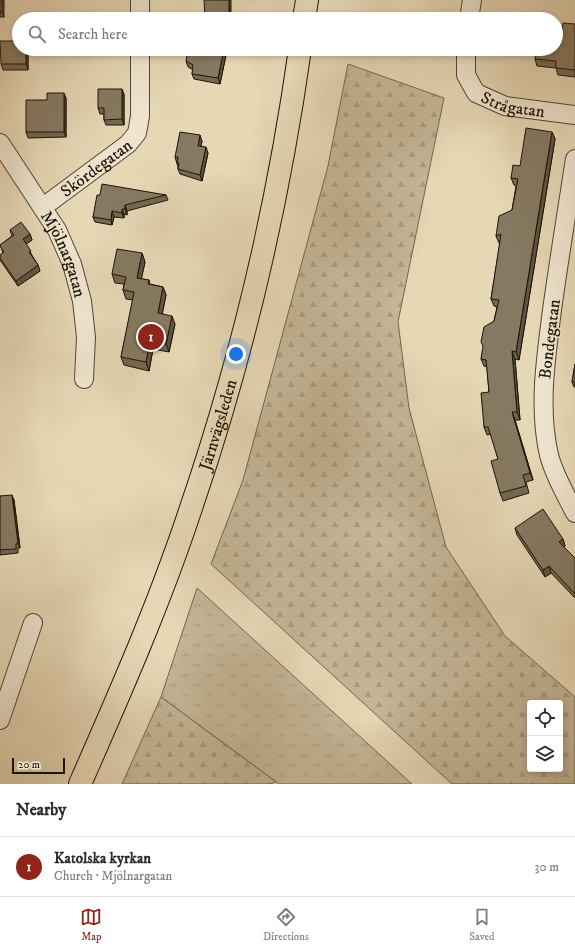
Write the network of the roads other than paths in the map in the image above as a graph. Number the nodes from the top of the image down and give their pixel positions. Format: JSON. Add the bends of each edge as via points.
{"nodes":[{"id":1,"x":140,"y":0,"type":"edge"},
{"id":2,"x":307,"y":0,"type":"edge"},
{"id":3,"x":472,"y":0,"type":"edge"},
{"id":4,"x":140,"y":12,"type":"edge"},
{"id":5,"x":305,"y":12,"type":"edge"},
{"id":6,"x":470,"y":12,"type":"edge"},
{"id":7,"x":140,"y":56,"type":"edge"},
{"id":8,"x":299,"y":56,"type":"edge"},
{"id":9,"x":466,"y":56,"type":"edge"},
{"id":10,"x":575,"y":115,"type":"edge"},
{"id":11,"x":0,"y":143,"type":"edge"},
{"id":12,"x":575,"y":160,"type":"edge"},
{"id":13,"x":43,"y":207,"type":"junction"},
{"id":14,"x":84,"y":379,"type":"dead end"},
{"id":15,"x":575,"y":514,"type":"edge"},
{"id":16,"x":33,"y":623,"type":"dead end"},
{"id":17,"x":0,"y":720,"type":"edge"},
{"id":18,"x":80,"y":784,"type":"edge"}],
"edges":[{"from":1,"to":4,"type":"street"},
{"from":2,"to":5,"type":"main road"},
{"from":3,"to":6,"type":"street"},
{"from":7,"to":13,"type":"street","name":"Skördegatan","via":[[140,116],[137,133],[128,144]]},
{"from":8,"to":18,"type":"main road","name":"Järnvägsleden","via":[[264,252],[232,375],[192,508],[126,679]]},
{"from":9,"to":10,"type":"street","name":"Strågatan","via":[[466,75],[476,93],[505,106]]},
{"from":11,"to":13,"type":"street","name":"Mjölnargatan"},
{"from":12,"to":15,"type":"street","name":"Bondegatan","via":[[556,281],[543,390],[549,456]]},
{"from":13,"to":14,"type":"street","name":"Mjölnargatan","via":[[57,230],[72,264],[82,301],[86,337]]},
{"from":16,"to":17,"type":"street"}]}
